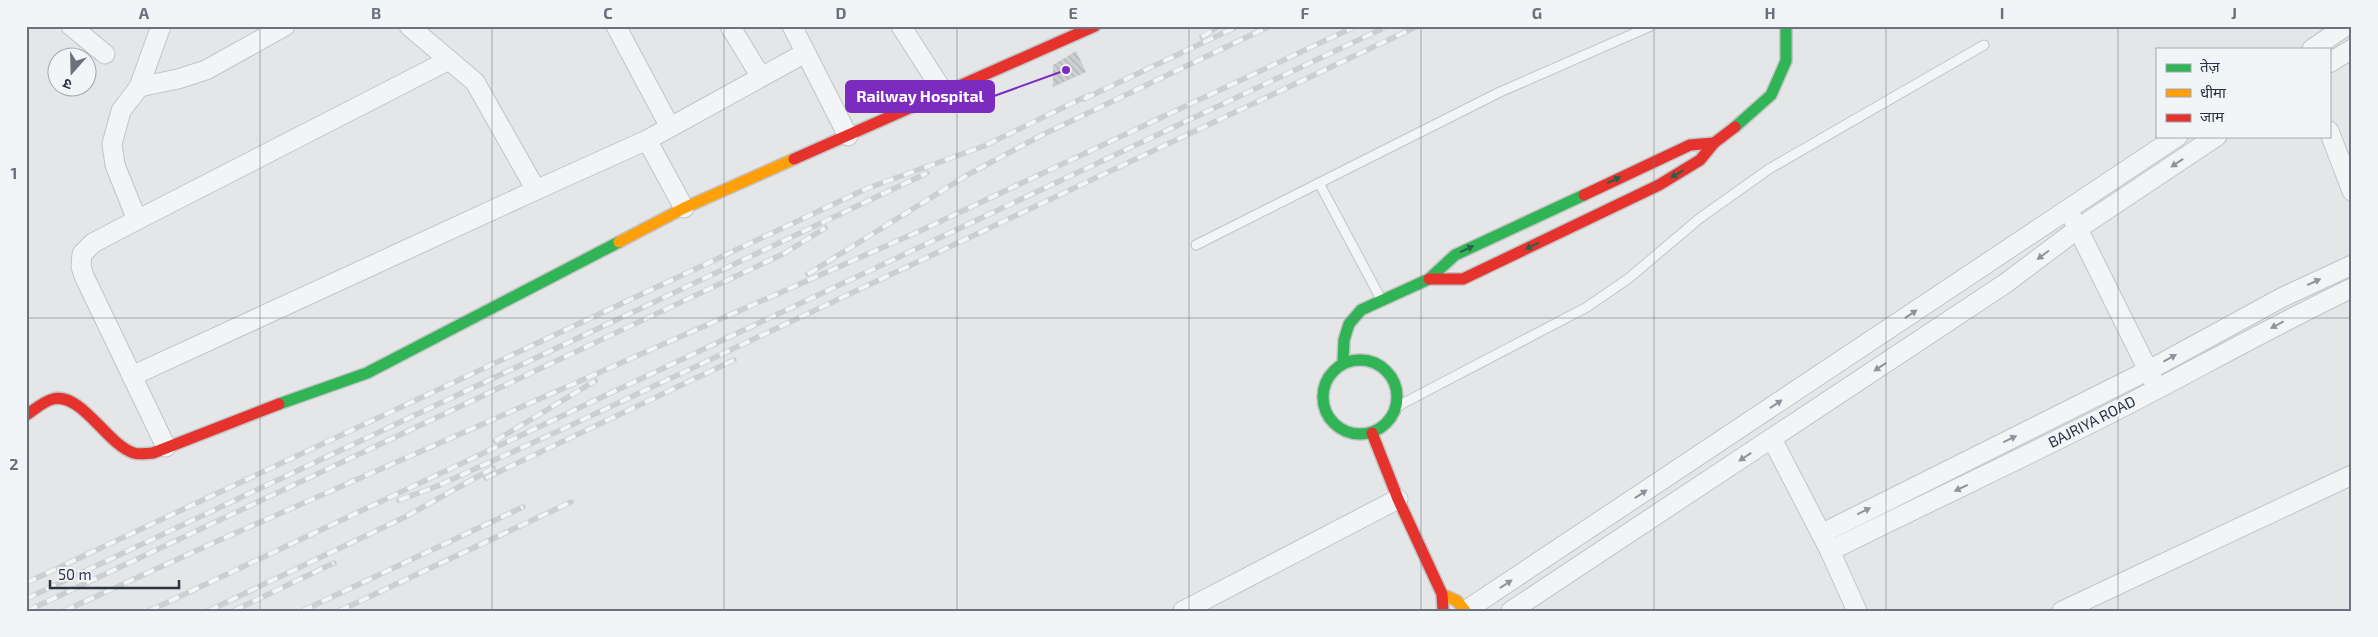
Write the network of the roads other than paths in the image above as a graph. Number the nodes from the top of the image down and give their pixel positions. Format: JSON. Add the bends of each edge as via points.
{"nodes":[{"id":1,"x":71,"y":26,"type":"edge"},
{"id":2,"x":161,"y":26,"type":"edge"},
{"id":3,"x":285,"y":26,"type":"edge"},
{"id":4,"x":409,"y":26,"type":"edge"},
{"id":5,"x":616,"y":26,"type":"edge"},
{"id":6,"x":730,"y":26,"type":"edge"},
{"id":7,"x":792,"y":26,"type":"edge"},
{"id":8,"x":901,"y":26,"type":"edge"},
{"id":9,"x":1095,"y":26,"type":"edge"},
{"id":10,"x":1652,"y":26,"type":"edge"},
{"id":11,"x":1786,"y":26,"type":"edge"},
{"id":12,"x":2346,"y":26,"type":"edge"},
{"id":13,"x":1984,"y":45,"type":"dead end"},
{"id":14,"x":2313,"y":48,"type":"edge"},
{"id":15,"x":2352,"y":49,"type":"edge"},
{"id":16,"x":805,"y":53,"type":"junction"},
{"id":17,"x":104,"y":54,"type":"dead end"},
{"id":18,"x":449,"y":60,"type":"junction"},
{"id":19,"x":2330,"y":62,"type":"edge"},
{"id":20,"x":761,"y":77,"type":"junction"},
{"id":21,"x":139,"y":87,"type":"junction"},
{"id":22,"x":944,"y":93,"type":"junction"},
{"id":23,"x":670,"y":127,"type":"junction"},
{"id":24,"x":2330,"y":134,"type":"edge"},
{"id":25,"x":848,"y":136,"type":"junction"},
{"id":26,"x":2175,"y":138,"type":"edge"},
{"id":27,"x":2214,"y":138,"type":"edge"},
{"id":28,"x":647,"y":140,"type":"junction"},
{"id":29,"x":1714,"y":143,"type":"junction"},
{"id":30,"x":1319,"y":183,"type":"junction"},
{"id":31,"x":536,"y":190,"type":"junction"},
{"id":32,"x":2352,"y":191,"type":"edge"},
{"id":33,"x":684,"y":208,"type":"junction"},
{"id":34,"x":2066,"y":210,"type":"junction"},
{"id":35,"x":137,"y":220,"type":"junction"},
{"id":36,"x":2079,"y":228,"type":"junction"},
{"id":37,"x":1196,"y":245,"type":"dead end"},
{"id":38,"x":2352,"y":265,"type":"edge"},
{"id":39,"x":1429,"y":279,"type":"junction"},
{"id":40,"x":2352,"y":288,"type":"edge"},
{"id":41,"x":1381,"y":299,"type":"junction"},
{"id":42,"x":1343,"y":363,"type":"junction"},
{"id":43,"x":2149,"y":370,"type":"junction"},
{"id":44,"x":132,"y":376,"type":"junction"},
{"id":45,"x":2157,"y":389,"type":"junction"},
{"id":46,"x":1396,"y":407,"type":"junction"},
{"id":47,"x":26,"y":415,"type":"edge"},
{"id":48,"x":1372,"y":433,"type":"junction"},
{"id":49,"x":1772,"y":439,"type":"junction"},
{"id":50,"x":166,"y":448,"type":"junction"},
{"id":51,"x":2352,"y":475,"type":"edge"},
{"id":52,"x":1398,"y":499,"type":"junction"},
{"id":53,"x":1821,"y":534,"type":"junction"},
{"id":54,"x":1830,"y":551,"type":"junction"},
{"id":55,"x":1442,"y":594,"type":"junction"},
{"id":56,"x":1183,"y":611,"type":"edge"},
{"id":57,"x":1444,"y":611,"type":"edge"},
{"id":58,"x":1465,"y":611,"type":"edge"},
{"id":59,"x":1511,"y":611,"type":"edge"},
{"id":60,"x":1858,"y":611,"type":"edge"},
{"id":61,"x":2062,"y":611,"type":"edge"}],
"edges":[{"from":1,"to":17,"type":"street"},
{"from":2,"to":21,"type":"street"},
{"from":3,"to":21,"type":"street","via":[[206,70]]},
{"from":4,"to":18,"type":"street"},
{"from":5,"to":23,"type":"street"},
{"from":6,"to":20,"type":"street"},
{"from":7,"to":16,"type":"street"},
{"from":8,"to":22,"type":"street"},
{"from":9,"to":22,"type":"street"},
{"from":10,"to":30,"type":"lane","via":[[1500,92]]},
{"from":11,"to":29,"type":"street","via":[[1786,61],[1771,95]]},
{"from":12,"to":14,"type":"street"},
{"from":13,"to":46,"type":"lane","via":[[1769,169],[1700,218],[1629,278],[1587,307]]},
{"from":15,"to":19,"type":"street"},
{"from":16,"to":20,"type":"street"},
{"from":16,"to":25,"type":"street"},
{"from":18,"to":31,"type":"street","via":[[475,82]]},
{"from":18,"to":35,"type":"street"},
{"from":20,"to":23,"type":"street"},
{"from":21,"to":35,"type":"street","via":[[120,111],[112,144],[115,165]]},
{"from":22,"to":25,"type":"street"},
{"from":23,"to":28,"type":"street"},
{"from":24,"to":32,"type":"street"},
{"from":25,"to":33,"type":"street"},
{"from":26,"to":34,"type":"street"},
{"from":27,"to":36,"type":"street","one_way":true},
{"from":28,"to":31,"type":"street"},
{"from":28,"to":33,"type":"street"},
{"from":39,"to":29,"type":"street","one_way":true,"via":[[1455,255],[1690,145]]},
{"from":29,"to":39,"type":"street","one_way":true,"via":[[1700,160],[1659,185],[1499,262],[1463,278]]},
{"from":30,"to":37,"type":"lane"},
{"from":30,"to":41,"type":"lane"},
{"from":31,"to":44,"type":"street"},
{"from":33,"to":50,"type":"street","via":[[367,373],[247,415]]},
{"from":34,"to":36,"type":"street"},
{"from":58,"to":34,"type":"street","one_way":true},
{"from":35,"to":44,"type":"street","via":[[93,243],[82,254],[84,276]]},
{"from":36,"to":43,"type":"street"},
{"from":36,"to":49,"type":"street","one_way":true,"via":[[2006,283]]},
{"from":43,"to":38,"type":"street","one_way":true,"via":[[2283,297]]},
{"from":39,"to":41,"type":"street"},
{"from":40,"to":45,"type":"street","name":"BAJRIYA ROAD","one_way":true},
{"from":41,"to":42,"type":"street","via":[[1361,310],[1349,324],[1344,340]]},
{"from":42,"to":46,"type":"street","via":[[1367,360],[1388,372],[1397,394]]},
{"from":42,"to":48,"type":"street","via":[[1329,375],[1322,392],[1327,417],[1347,432],[1359,435]]},
{"from":43,"to":45,"type":"street"},
{"from":53,"to":43,"type":"street","one_way":true},
{"from":44,"to":50,"type":"street"},
{"from":45,"to":54,"type":"street","name":"BAJRIYA ROAD","one_way":true,"via":[[1989,476]]},
{"from":46,"to":48,"type":"street","via":[[1391,418]]},
{"from":47,"to":50,"type":"street","via":[[52,399],[65,400],[84,410],[121,447],[135,454]]},
{"from":48,"to":52,"type":"street"},
{"from":49,"to":53,"type":"street"},
{"from":49,"to":59,"type":"street","one_way":true},
{"from":51,"to":61,"type":"street"},
{"from":52,"to":55,"type":"street"},
{"from":52,"to":56,"type":"street"},
{"from":53,"to":54,"type":"street"},
{"from":54,"to":60,"type":"street"},
{"from":55,"to":57,"type":"street"},
{"from":55,"to":58,"type":"street","via":[[1457,601]]}]}
